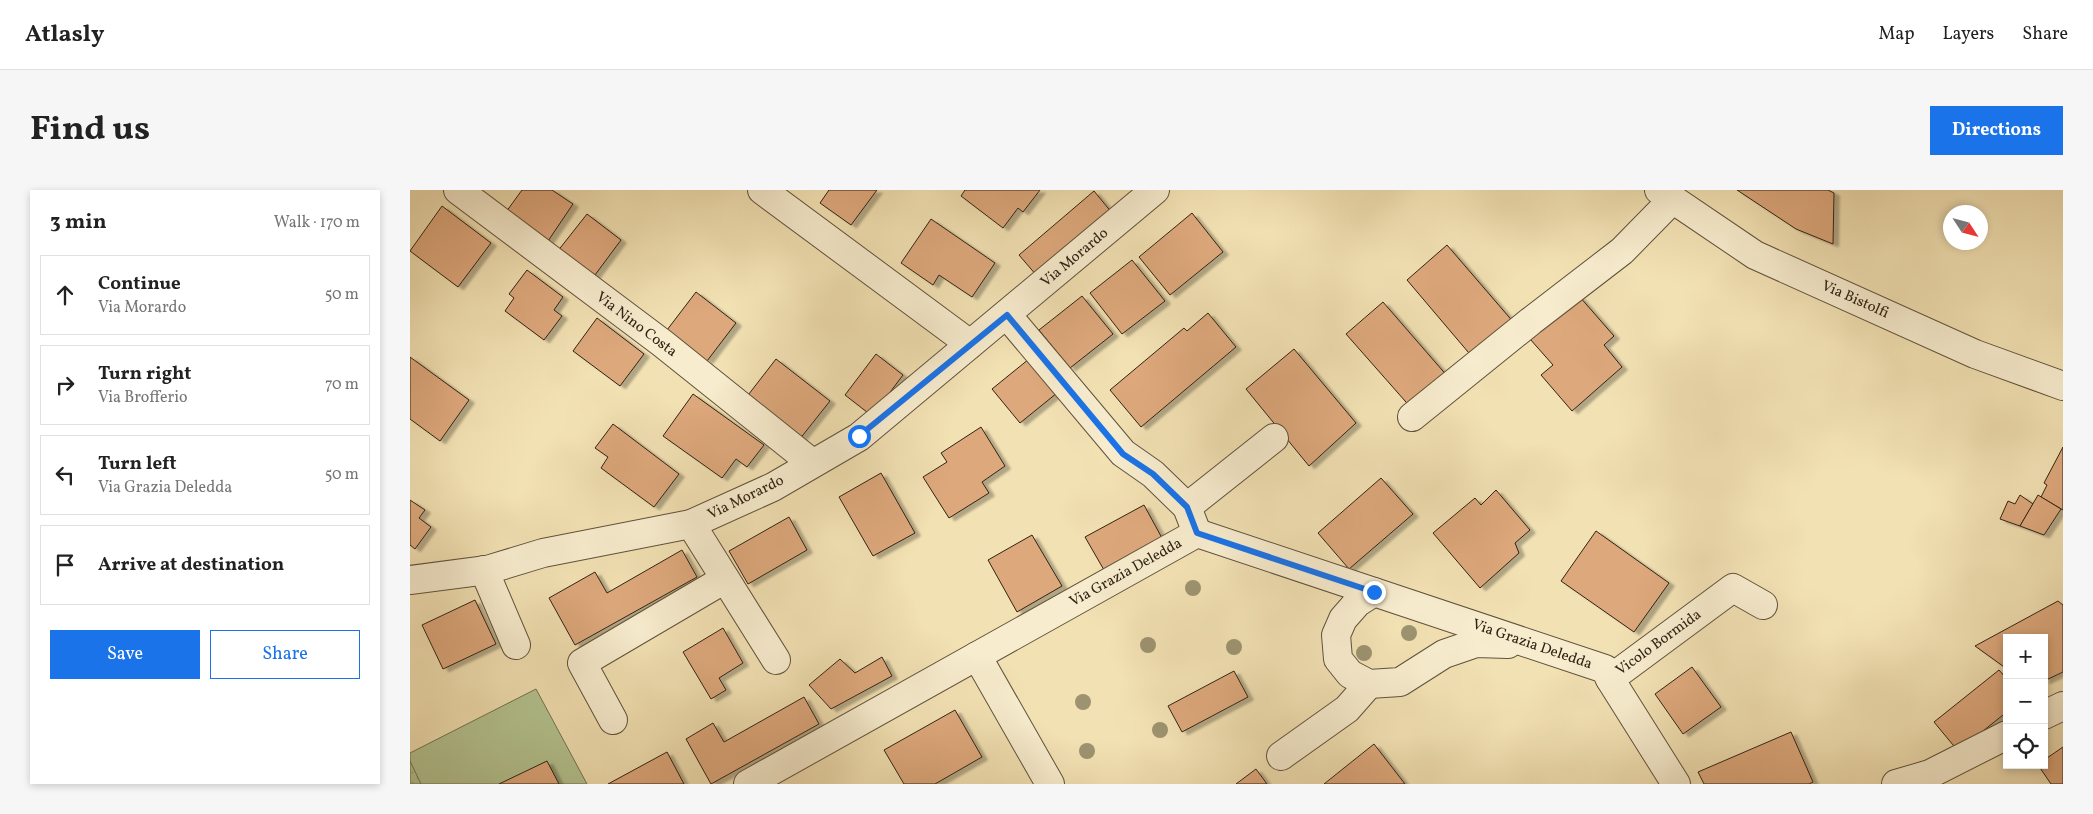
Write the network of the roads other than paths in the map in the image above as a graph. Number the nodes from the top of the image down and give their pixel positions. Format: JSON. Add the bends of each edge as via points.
{"nodes":[{"id":1,"x":1155,"y":190,"type":"edge"},
{"id":2,"x":462,"y":192,"type":"edge"},
{"id":3,"x":773,"y":193,"type":"edge"},
{"id":4,"x":1666,"y":195,"type":"edge"},
{"id":5,"x":1007,"y":315,"type":"junction"},
{"id":6,"x":970,"y":344,"type":"junction"},
{"id":7,"x":2063,"y":386,"type":"edge"},
{"id":8,"x":1412,"y":417,"type":"dead end"},
{"id":9,"x":1274,"y":438,"type":"dead end"},
{"id":10,"x":812,"y":463,"type":"junction"},
{"id":11,"x":1187,"y":507,"type":"junction"},
{"id":12,"x":691,"y":524,"type":"junction"},
{"id":13,"x":1197,"y":533,"type":"junction"},
{"id":14,"x":484,"y":570,"type":"junction"},
{"id":15,"x":725,"y":578,"type":"junction"},
{"id":16,"x":410,"y":580,"type":"edge"},
{"id":17,"x":1374,"y":592,"type":"junction"},
{"id":18,"x":1763,"y":605,"type":"dead end"},
{"id":19,"x":1526,"y":642,"type":"junction"},
{"id":20,"x":516,"y":645,"type":"dead end"},
{"id":21,"x":977,"y":656,"type":"junction"},
{"id":22,"x":776,"y":660,"type":"dead end"},
{"id":23,"x":1610,"y":679,"type":"junction"},
{"id":24,"x":1369,"y":684,"type":"junction"},
{"id":25,"x":2063,"y":706,"type":"edge"},
{"id":26,"x":2048,"y":713,"type":"edge"},
{"id":27,"x":613,"y":720,"type":"dead end"},
{"id":28,"x":2003,"y":736,"type":"edge"},
{"id":29,"x":1281,"y":756,"type":"dead end"},
{"id":30,"x":1915,"y":780,"type":"edge"},
{"id":31,"x":748,"y":784,"type":"edge"},
{"id":32,"x":1050,"y":784,"type":"edge"},
{"id":33,"x":1676,"y":784,"type":"edge"}],
"edges":[{"from":1,"to":5,"type":"street","name":"Via Morardo"},
{"from":2,"to":10,"type":"street","name":"Via Nino Costa","via":[[662,343]]},
{"from":3,"to":6,"type":"street"},
{"from":4,"to":7,"type":"street","name":"Via Bistolfi","via":[[1756,255],[1974,354]]},
{"from":4,"to":8,"type":"street","via":[[1622,251]]},
{"from":5,"to":6,"type":"street","name":"Via Morardo"},
{"from":5,"to":11,"type":"street","via":[[1123,454],[1153,474]]},
{"from":6,"to":10,"type":"street","name":"Via Morardo","via":[[859,436]]},
{"from":9,"to":11,"type":"street"},
{"from":10,"to":12,"type":"street","name":"Via Morardo","via":[[772,487]]},
{"from":11,"to":13,"type":"street"},
{"from":12,"to":14,"type":"street","name":"Via Morardo","via":[[543,553]]},
{"from":12,"to":15,"type":"street"},
{"from":13,"to":17,"type":"street","name":"Via Grazia Deledda"},
{"from":13,"to":21,"type":"street","name":"Via Grazia Deledda"},
{"from":14,"to":16,"type":"street","name":"Via Morardo"},
{"from":14,"to":20,"type":"street"},
{"from":15,"to":22,"type":"street"},
{"from":15,"to":27,"type":"street","via":[[582,663]]},
{"from":17,"to":19,"type":"street","name":"Via Grazia Deledda"},
{"from":17,"to":24,"type":"street","via":[[1357,603],[1343,619],[1336,635],[1338,659],[1350,674]]},
{"from":18,"to":23,"type":"street","name":"Vicolo Bormida","via":[[1733,588]]},
{"from":19,"to":23,"type":"street","name":"Via Grazia Deledda","via":[[1605,669]]},
{"from":19,"to":24,"type":"street","via":[[1497,645],[1476,642],[1444,654],[1400,682]]},
{"from":21,"to":31,"type":"street","name":"Via Grazia Deledda"},
{"from":21,"to":32,"type":"street"},
{"from":23,"to":33,"type":"street","name":"Vicolo Bormida"},
{"from":24,"to":29,"type":"street","via":[[1348,710]]},
{"from":25,"to":26,"type":"street"},
{"from":28,"to":30,"type":"street"}]}
